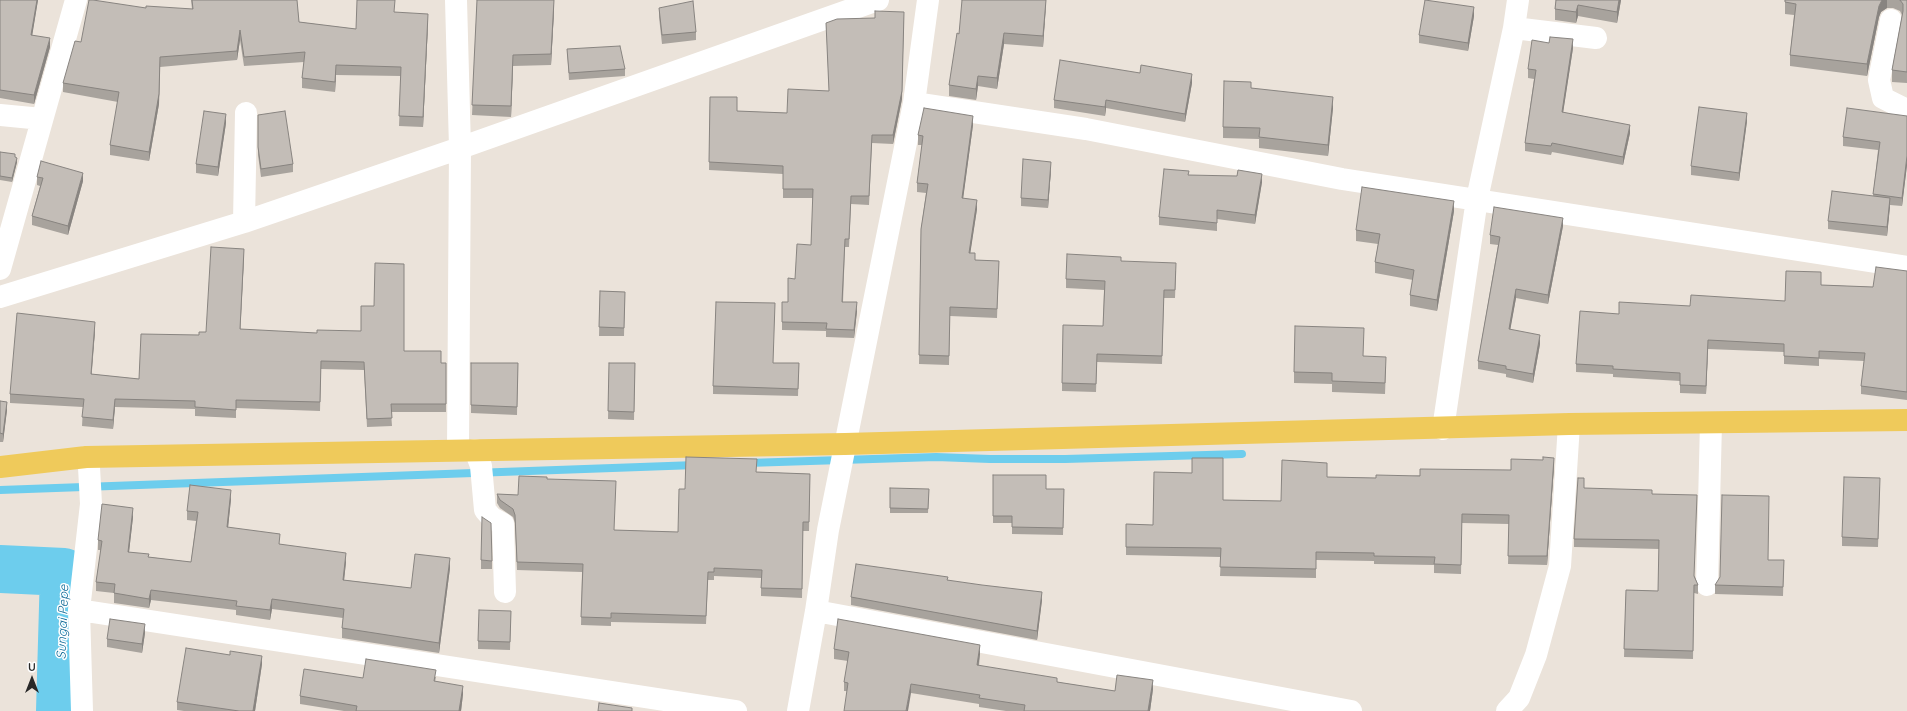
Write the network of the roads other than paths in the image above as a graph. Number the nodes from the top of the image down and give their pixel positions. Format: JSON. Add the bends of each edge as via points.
{"nodes":[{"id":1,"x":76,"y":0,"type":"edge"},
{"id":2,"x":456,"y":0,"type":"edge"},
{"id":3,"x":878,"y":0,"type":"edge"},
{"id":4,"x":928,"y":0,"type":"edge"},
{"id":5,"x":1518,"y":0,"type":"edge"},
{"id":6,"x":1891,"y":20,"type":"dead end"},
{"id":7,"x":1514,"y":28,"type":"junction"},
{"id":8,"x":1596,"y":38,"type":"dead end"},
{"id":9,"x":914,"y":103,"type":"junction"},
{"id":10,"x":1907,"y":110,"type":"edge"},
{"id":11,"x":246,"y":113,"type":"dead end"},
{"id":12,"x":0,"y":116,"type":"edge"},
{"id":13,"x":42,"y":120,"type":"junction"},
{"id":14,"x":460,"y":148,"type":"junction"},
{"id":15,"x":1477,"y":199,"type":"junction"},
{"id":16,"x":244,"y":222,"type":"junction"},
{"id":17,"x":1907,"y":267,"type":"edge"},
{"id":18,"x":0,"y":269,"type":"edge"},
{"id":19,"x":0,"y":297,"type":"edge"},
{"id":20,"x":1907,"y":420,"type":"edge"},
{"id":21,"x":1711,"y":423,"type":"junction"},
{"id":22,"x":1569,"y":424,"type":"junction"},
{"id":23,"x":1443,"y":429,"type":"junction"},
{"id":24,"x":846,"y":444,"type":"junction"},
{"id":25,"x":471,"y":455,"type":"junction"},
{"id":26,"x":87,"y":462,"type":"junction"},
{"id":27,"x":0,"y":467,"type":"edge"},
{"id":28,"x":1707,"y":585,"type":"dead end"},
{"id":29,"x":504,"y":592,"type":"dead end"},
{"id":30,"x":79,"y":610,"type":"junction"},
{"id":31,"x":816,"y":611,"type":"junction"},
{"id":32,"x":82,"y":711,"type":"edge"},
{"id":33,"x":736,"y":711,"type":"edge"},
{"id":34,"x":798,"y":711,"type":"edge"},
{"id":35,"x":1351,"y":711,"type":"edge"},
{"id":36,"x":1507,"y":711,"type":"edge"}],
"edges":[{"from":1,"to":13,"type":"street"},
{"from":2,"to":14,"type":"street"},
{"from":3,"to":14,"type":"street"},
{"from":4,"to":9,"type":"street"},
{"from":5,"to":7,"type":"street"},
{"from":6,"to":10,"type":"street","via":[[1879,80],[1883,98]]},
{"from":7,"to":8,"type":"street"},
{"from":7,"to":15,"type":"street"},
{"from":9,"to":15,"type":"street","via":[[1086,129],[1342,179]]},
{"from":9,"to":24,"type":"street"},
{"from":11,"to":16,"type":"street"},
{"from":12,"to":13,"type":"street"},
{"from":13,"to":18,"type":"street"},
{"from":14,"to":16,"type":"street"},
{"from":14,"to":25,"type":"street"},
{"from":15,"to":17,"type":"street"},
{"from":15,"to":23,"type":"street"},
{"from":16,"to":19,"type":"street"},
{"from":20,"to":21,"type":"main road"},
{"from":21,"to":22,"type":"main road"},
{"from":21,"to":28,"type":"street"},
{"from":22,"to":23,"type":"main road"},
{"from":22,"to":36,"type":"street","via":[[1560,566],[1536,654],[1519,698]]},
{"from":23,"to":24,"type":"main road"},
{"from":24,"to":25,"type":"main road"},
{"from":24,"to":31,"type":"street","via":[[828,530]]},
{"from":25,"to":26,"type":"main road"},
{"from":25,"to":29,"type":"street","via":[[483,491],[486,510],[492,518],[503,524]]},
{"from":26,"to":27,"type":"main road"},
{"from":26,"to":30,"type":"street","via":[[91,504]]},
{"from":30,"to":32,"type":"street"},
{"from":30,"to":33,"type":"street"},
{"from":31,"to":34,"type":"street"},
{"from":31,"to":35,"type":"street"}]}
